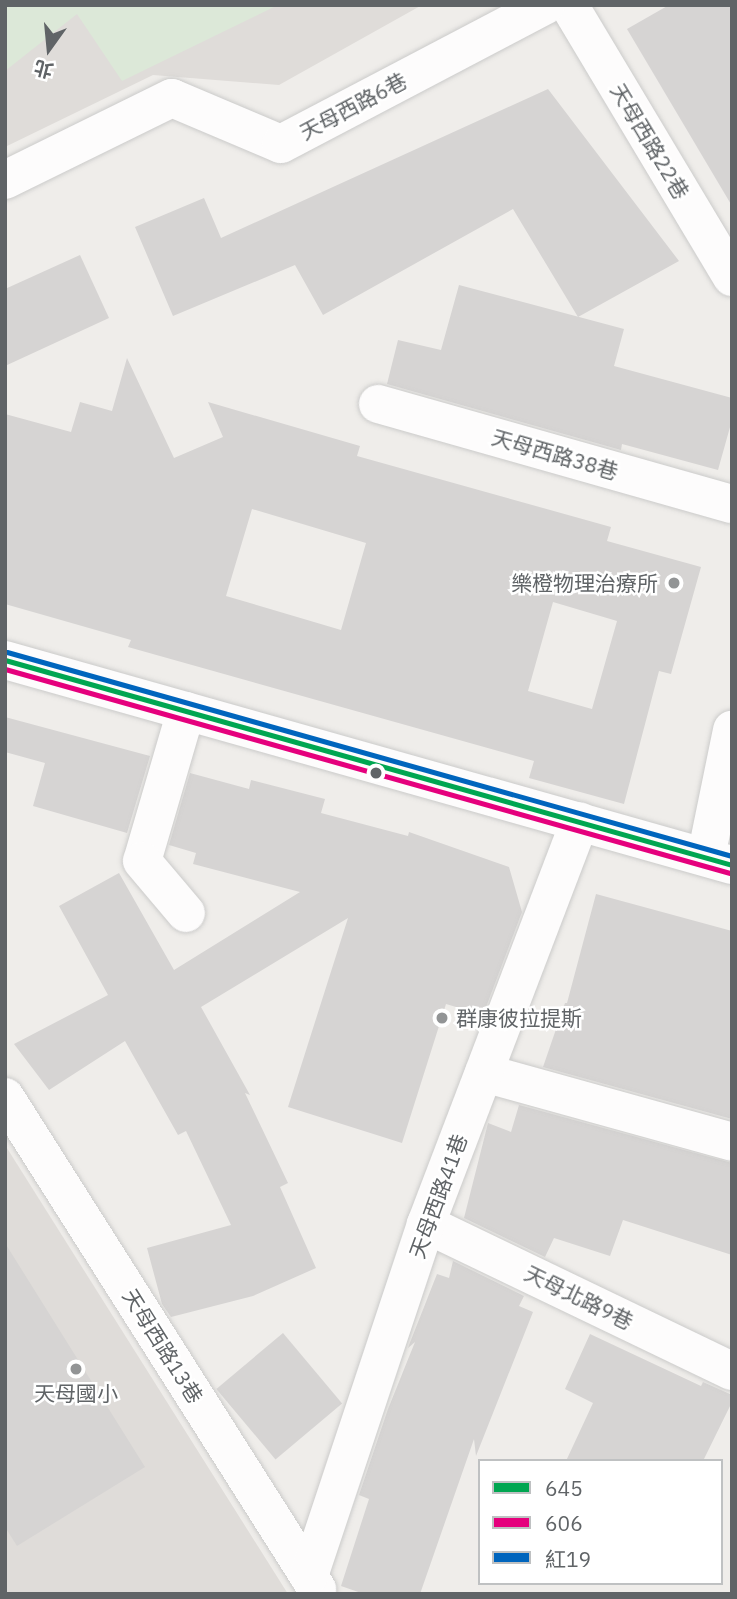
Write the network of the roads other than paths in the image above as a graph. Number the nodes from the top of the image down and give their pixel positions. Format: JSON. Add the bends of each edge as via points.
{"nodes":[{"id":1,"x":546,"y":5,"type":"edge"},
{"id":2,"x":569,"y":5,"type":"edge"},
{"id":3,"x":5,"y":180,"type":"edge"},
{"id":4,"x":732,"y":277,"type":"edge"},
{"id":5,"x":378,"y":404,"type":"dead end"},
{"id":6,"x":732,"y":504,"type":"edge"},
{"id":7,"x":5,"y":660,"type":"edge"},
{"id":8,"x":186,"y":711,"type":"junction"},
{"id":9,"x":732,"y":730,"type":"edge"},
{"id":10,"x":580,"y":821,"type":"junction"},
{"id":11,"x":719,"y":861,"type":"edge"},
{"id":12,"x":186,"y":913,"type":"dead end"},
{"id":13,"x":484,"y":1073,"type":"junction"},
{"id":14,"x":5,"y":1097,"type":"edge"},
{"id":15,"x":732,"y":1142,"type":"edge"},
{"id":16,"x":426,"y":1224,"type":"junction"},
{"id":17,"x":732,"y":1371,"type":"edge"},
{"id":18,"x":315,"y":1585,"type":"edge"}],
"edges":[{"from":1,"to":3,"type":"street","name":"天母西路6巷","via":[[281,144],[172,97]]},
{"from":2,"to":4,"type":"street","name":"天母西路22巷"},
{"from":5,"to":6,"type":"street","name":"天母西路38巷"},
{"from":7,"to":8,"type":"street"},
{"from":8,"to":10,"type":"street"},
{"from":8,"to":12,"type":"street","via":[[142,861]]},
{"from":9,"to":11,"type":"street"},
{"from":10,"to":11,"type":"street"},
{"from":10,"to":13,"type":"street","name":"天母西路41巷"},
{"from":13,"to":15,"type":"street"},
{"from":13,"to":16,"type":"street","name":"天母西路41巷"},
{"from":14,"to":18,"type":"street","name":"天母西路13巷"},
{"from":16,"to":17,"type":"street","name":"天母北路9巷"},
{"from":16,"to":18,"type":"street","name":"天母西路41巷"}]}
